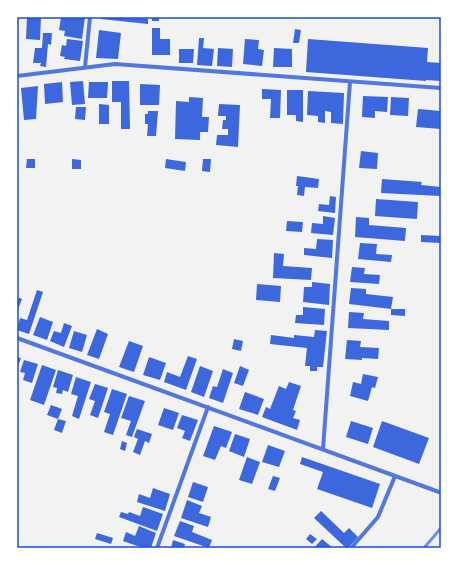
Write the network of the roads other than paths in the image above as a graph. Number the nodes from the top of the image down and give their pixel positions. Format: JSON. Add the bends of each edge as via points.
{"nodes":[{"id":1,"x":90,"y":17,"type":"edge"},
{"id":2,"x":85,"y":67,"type":"junction"},
{"id":3,"x":17,"y":76,"type":"edge"},
{"id":4,"x":350,"y":82,"type":"junction"},
{"id":5,"x":441,"y":88,"type":"edge"},
{"id":6,"x":17,"y":338,"type":"edge"},
{"id":7,"x":208,"y":407,"type":"junction"},
{"id":8,"x":323,"y":449,"type":"junction"},
{"id":9,"x":395,"y":476,"type":"junction"},
{"id":10,"x":439,"y":492,"type":"dead end"},
{"id":11,"x":157,"y":548,"type":"edge"},
{"id":12,"x":351,"y":548,"type":"edge"}],
"edges":[{"from":1,"to":2,"type":"street"},
{"from":2,"to":3,"type":"street"},
{"from":2,"to":4,"type":"street","via":[[115,64]]},
{"from":4,"to":5,"type":"street"},
{"from":4,"to":8,"type":"street"},
{"from":6,"to":7,"type":"street"},
{"from":7,"to":8,"type":"street"},
{"from":7,"to":11,"type":"street"},
{"from":8,"to":9,"type":"street"},
{"from":9,"to":10,"type":"street"},
{"from":9,"to":12,"type":"street","via":[[378,517]]}]}
